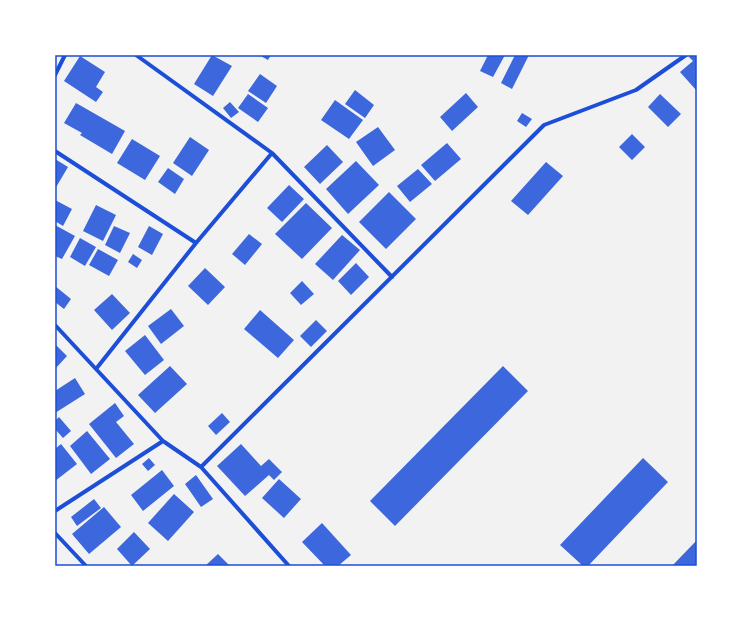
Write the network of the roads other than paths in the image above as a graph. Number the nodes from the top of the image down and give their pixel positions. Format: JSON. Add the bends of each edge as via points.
{"nodes":[{"id":1,"x":65,"y":55,"type":"edge"},
{"id":2,"x":136,"y":55,"type":"edge"},
{"id":3,"x":686,"y":55,"type":"edge"},
{"id":4,"x":55,"y":75,"type":"edge"},
{"id":5,"x":55,"y":152,"type":"edge"},
{"id":6,"x":272,"y":153,"type":"junction"},
{"id":7,"x":196,"y":243,"type":"junction"},
{"id":8,"x":392,"y":277,"type":"junction"},
{"id":9,"x":55,"y":325,"type":"edge"},
{"id":10,"x":96,"y":369,"type":"junction"},
{"id":11,"x":163,"y":441,"type":"junction"},
{"id":12,"x":201,"y":467,"type":"junction"},
{"id":13,"x":55,"y":511,"type":"edge"},
{"id":14,"x":55,"y":533,"type":"edge"},
{"id":15,"x":86,"y":566,"type":"edge"},
{"id":16,"x":289,"y":566,"type":"edge"}],
"edges":[{"from":1,"to":4,"type":"street"},
{"from":2,"to":6,"type":"street"},
{"from":3,"to":8,"type":"street","via":[[636,90],[544,125]]},
{"from":5,"to":7,"type":"street"},
{"from":6,"to":7,"type":"street"},
{"from":6,"to":8,"type":"street"},
{"from":7,"to":10,"type":"street"},
{"from":8,"to":12,"type":"street"},
{"from":9,"to":10,"type":"street"},
{"from":10,"to":11,"type":"street"},
{"from":11,"to":12,"type":"street"},
{"from":11,"to":13,"type":"street"},
{"from":12,"to":16,"type":"street"},
{"from":14,"to":15,"type":"street"}]}
